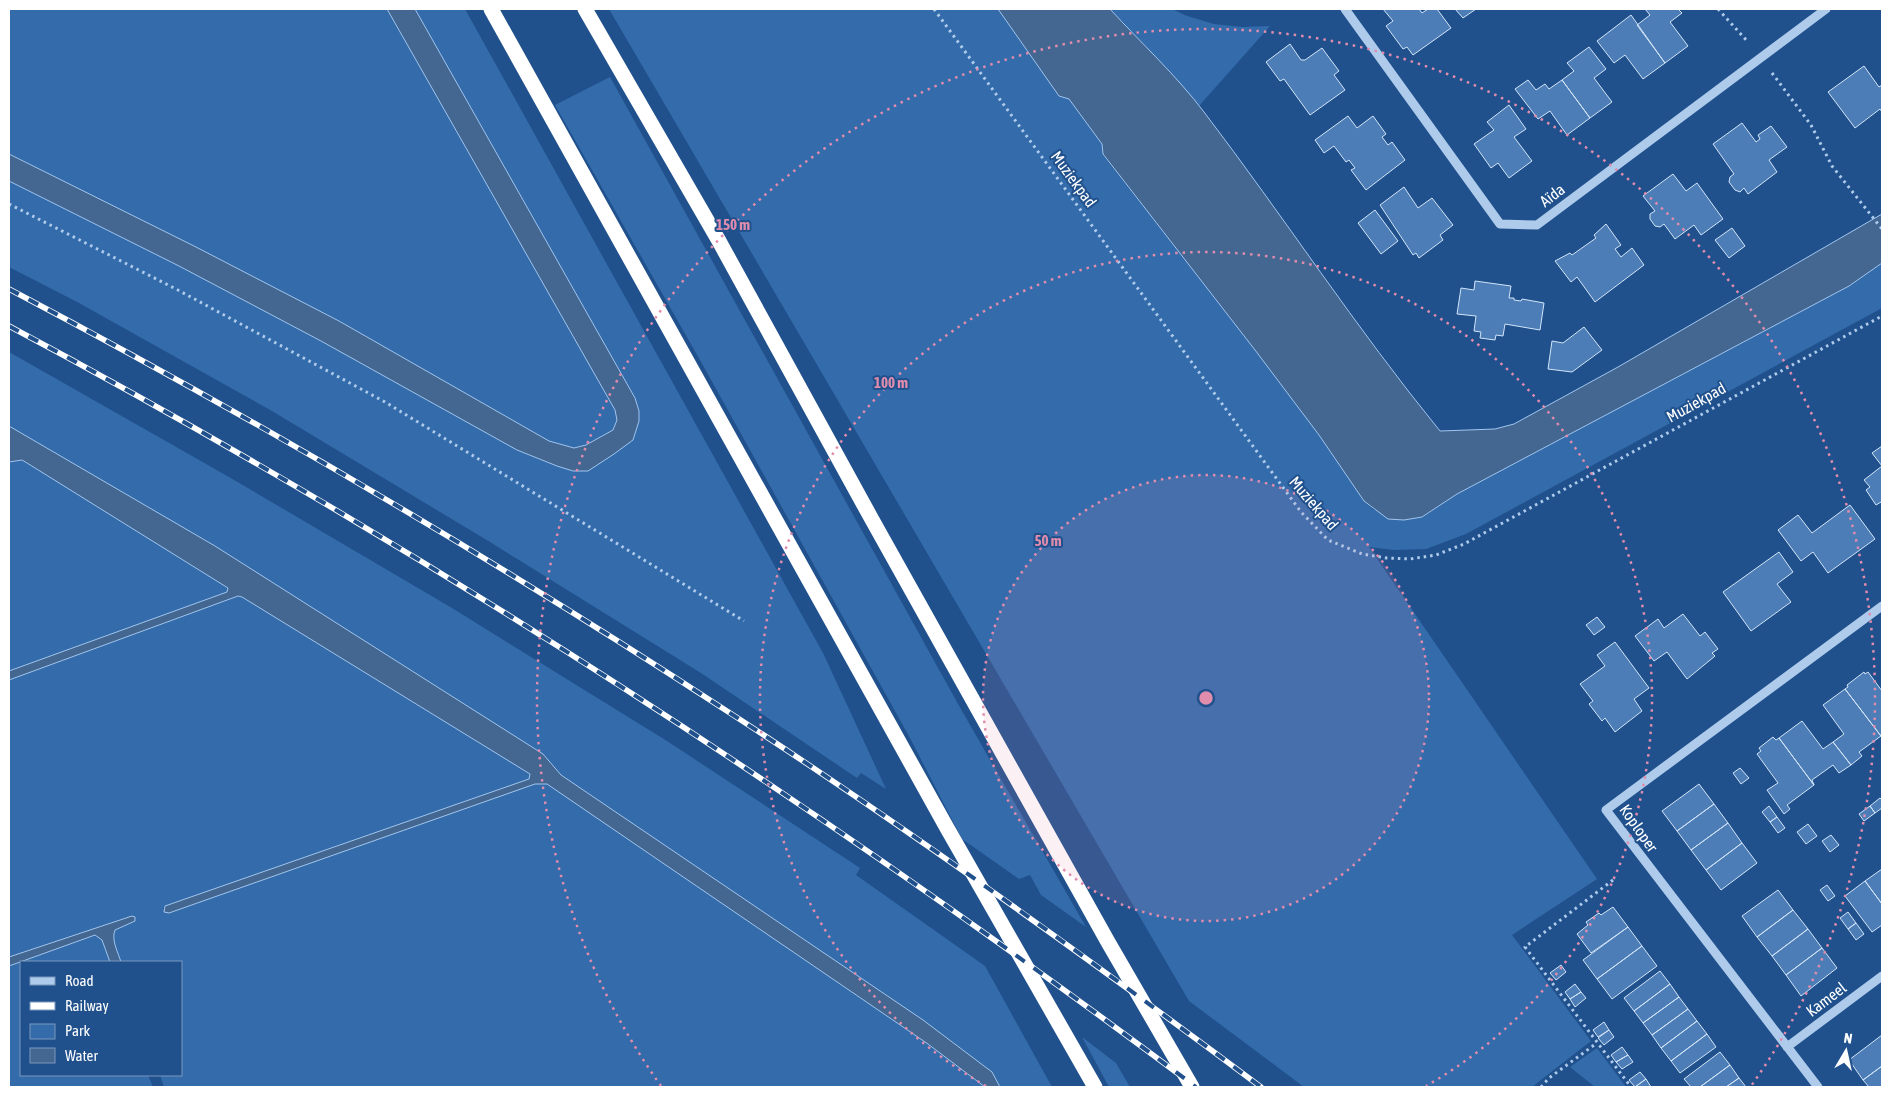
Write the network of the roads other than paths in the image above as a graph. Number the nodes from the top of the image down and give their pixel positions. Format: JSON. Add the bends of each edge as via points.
{"nodes":[{"id":1,"x":491,"y":9,"type":"edge"},
{"id":2,"x":585,"y":9,"type":"edge"},
{"id":3,"x":1345,"y":9,"type":"edge"},
{"id":4,"x":1826,"y":9,"type":"edge"},
{"id":5,"x":1882,"y":606,"type":"edge"},
{"id":6,"x":1882,"y":976,"type":"edge"},
{"id":7,"x":1787,"y":1047,"type":"junction"},
{"id":8,"x":1094,"y":1087,"type":"edge"},
{"id":9,"x":1192,"y":1087,"type":"edge"},
{"id":10,"x":1818,"y":1087,"type":"edge"}],
"edges":[{"from":1,"to":8,"type":"highway"},
{"from":2,"to":9,"type":"highway"},
{"from":3,"to":4,"type":"street","name":"Aïda","via":[[1500,224],[1537,225]]},
{"from":5,"to":7,"type":"street","name":"Koploper","via":[[1606,810]]},
{"from":6,"to":7,"type":"street","name":"Kameel"},
{"from":7,"to":10,"type":"street","name":"Koploper"}]}
